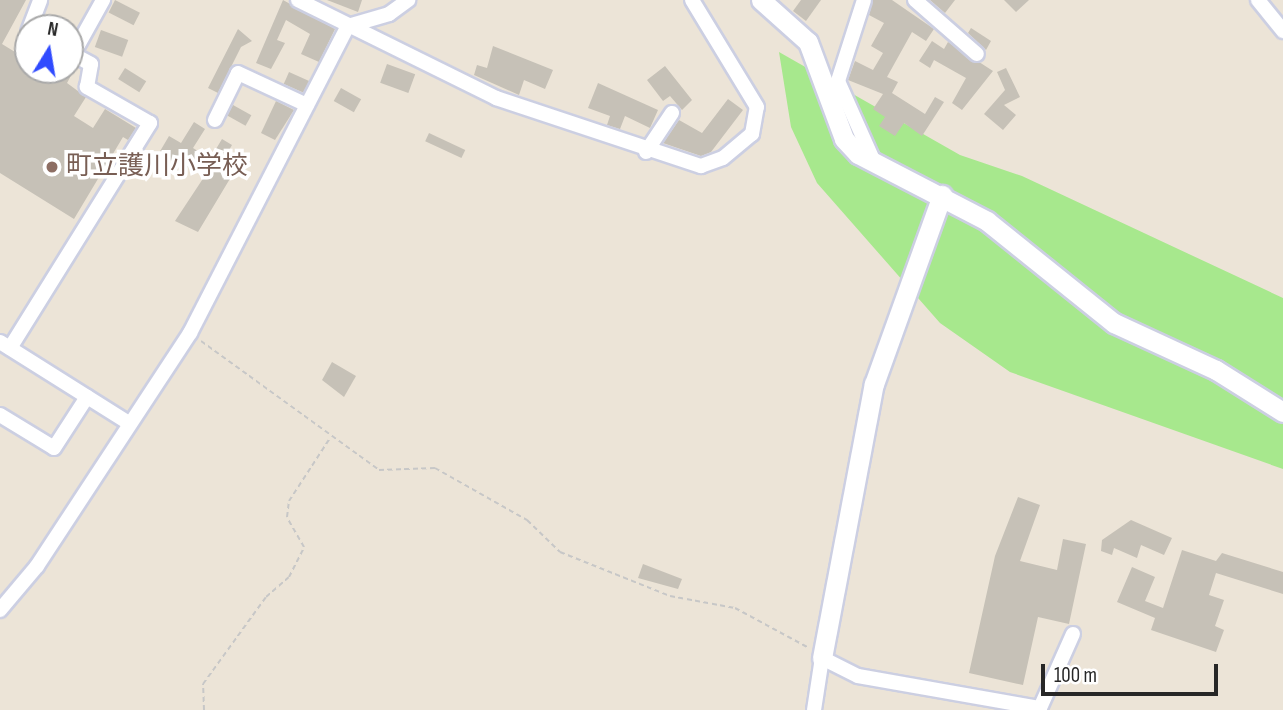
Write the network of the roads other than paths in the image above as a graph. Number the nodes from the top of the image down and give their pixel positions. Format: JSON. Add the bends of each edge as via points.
{"nodes":[{"id":1,"x":103,"y":0,"type":"edge"},
{"id":2,"x":298,"y":0,"type":"edge"},
{"id":3,"x":408,"y":0,"type":"edge"},
{"id":4,"x":692,"y":0,"type":"edge"},
{"id":5,"x":761,"y":0,"type":"edge"},
{"id":6,"x":864,"y":0,"type":"edge"},
{"id":7,"x":915,"y":0,"type":"edge"},
{"id":8,"x":1258,"y":0,"type":"edge"},
{"id":9,"x":348,"y":26,"type":"junction"},
{"id":10,"x":1283,"y":31,"type":"edge"},
{"id":11,"x":84,"y":32,"type":"edge"},
{"id":12,"x":977,"y":54,"type":"dead end"},
{"id":13,"x":84,"y":60,"type":"edge"},
{"id":14,"x":307,"y":105,"type":"junction"},
{"id":15,"x":672,"y":113,"type":"dead end"},
{"id":16,"x":215,"y":120,"type":"dead end"},
{"id":17,"x":646,"y":152,"type":"junction"},
{"id":18,"x":874,"y":162,"type":"junction"},
{"id":19,"x":942,"y":195,"type":"junction"},
{"id":20,"x":4,"y":348,"type":"edge"},
{"id":21,"x":87,"y":397,"type":"junction"},
{"id":22,"x":1283,"y":412,"type":"edge"},
{"id":23,"x":0,"y":415,"type":"edge"},
{"id":24,"x":127,"y":422,"type":"junction"},
{"id":25,"x":0,"y":610,"type":"edge"},
{"id":26,"x":1073,"y":634,"type":"dead end"},
{"id":27,"x":822,"y":658,"type":"junction"},
{"id":28,"x":814,"y":710,"type":"edge"}],
"edges":[{"from":1,"to":11,"type":"street"},
{"from":2,"to":9,"type":"street"},
{"from":3,"to":9,"type":"street","via":[[389,14]]},
{"from":4,"to":17,"type":"street","via":[[757,107],[752,134],[723,158],[701,166]]},
{"from":5,"to":18,"type":"street","via":[[808,42],[844,139]]},
{"from":6,"to":18,"type":"street","via":[[838,81]]},
{"from":7,"to":12,"type":"street"},
{"from":8,"to":10,"type":"street"},
{"from":9,"to":14,"type":"street"},
{"from":9,"to":17,"type":"street","via":[[496,98]]},
{"from":13,"to":20,"type":"street","via":[[91,64],[87,87],[150,123]]},
{"from":14,"to":16,"type":"street","via":[[238,73]]},
{"from":14,"to":24,"type":"street","via":[[190,334]]},
{"from":15,"to":17,"type":"street"},
{"from":18,"to":19,"type":"street"},
{"from":19,"to":22,"type":"street","via":[[988,221],[1114,323],[1216,370]]},
{"from":19,"to":27,"type":"street","via":[[874,384]]},
{"from":20,"to":21,"type":"street"},
{"from":21,"to":23,"type":"street","via":[[54,448]]},
{"from":21,"to":24,"type":"street"},
{"from":24,"to":25,"type":"street","via":[[37,566]]},
{"from":26,"to":27,"type":"street","via":[[1040,708],[858,676]]},
{"from":27,"to":28,"type":"street"}]}
